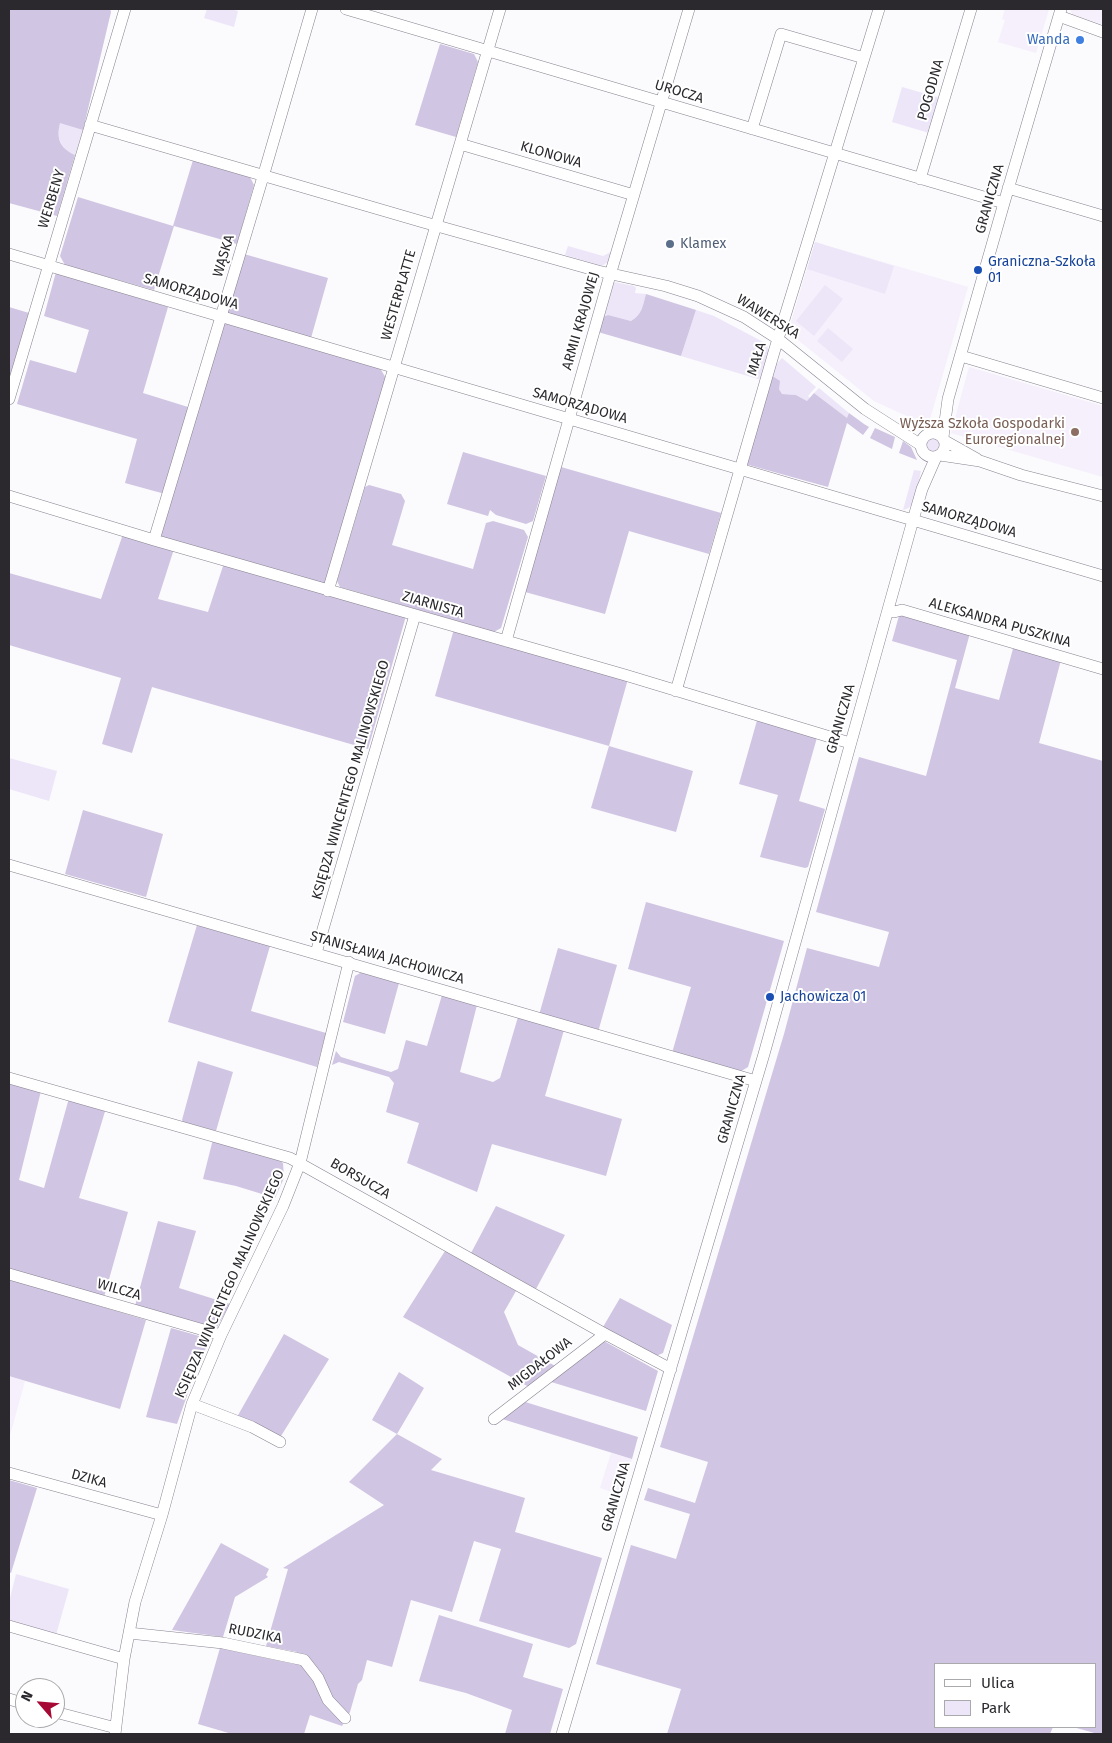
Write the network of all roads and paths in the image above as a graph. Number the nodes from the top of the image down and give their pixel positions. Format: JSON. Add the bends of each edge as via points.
{"nodes":[{"id":1,"x":125,"y":9,"type":"edge"},
{"id":2,"x":312,"y":9,"type":"edge"},
{"id":3,"x":346,"y":9,"type":"edge"},
{"id":4,"x":500,"y":9,"type":"edge"},
{"id":5,"x":689,"y":9,"type":"edge"},
{"id":6,"x":879,"y":9,"type":"edge"},
{"id":7,"x":971,"y":9,"type":"edge"},
{"id":8,"x":1060,"y":12,"type":"edge"},
{"id":9,"x":1103,"y":32,"type":"edge"},
{"id":10,"x":488,"y":51,"type":"junction"},
{"id":11,"x":864,"y":58,"type":"junction"},
{"id":12,"x":662,"y":102,"type":"junction"},
{"id":13,"x":90,"y":125,"type":"junction"},
{"id":14,"x":752,"y":129,"type":"junction"},
{"id":15,"x":460,"y":144,"type":"junction"},
{"id":16,"x":835,"y":154,"type":"junction"},
{"id":17,"x":264,"y":175,"type":"junction"},
{"id":18,"x":920,"y":179,"type":"junction"},
{"id":19,"x":1008,"y":188,"type":"junction"},
{"id":20,"x":634,"y":195,"type":"junction"},
{"id":21,"x":1004,"y":203,"type":"junction"},
{"id":22,"x":1103,"y":216,"type":"edge"},
{"id":23,"x":435,"y":225,"type":"junction"},
{"id":24,"x":9,"y":254,"type":"edge"},
{"id":25,"x":48,"y":266,"type":"junction"},
{"id":26,"x":610,"y":274,"type":"junction"},
{"id":27,"x":221,"y":316,"type":"junction"},
{"id":28,"x":778,"y":339,"type":"junction"},
{"id":29,"x":961,"y":356,"type":"junction"},
{"id":30,"x":394,"y":368,"type":"junction"},
{"id":31,"x":9,"y":398,"type":"edge"},
{"id":32,"x":1103,"y":398,"type":"edge"},
{"id":33,"x":948,"y":399,"type":"junction"},
{"id":34,"x":569,"y":419,"type":"junction"},
{"id":35,"x":944,"y":439,"type":"junction"},
{"id":36,"x":930,"y":446,"type":"junction"},
{"id":37,"x":980,"y":461,"type":"junction"},
{"id":38,"x":740,"y":468,"type":"junction"},
{"id":39,"x":9,"y":496,"type":"edge"},
{"id":40,"x":1103,"y":496,"type":"edge"},
{"id":41,"x":913,"y":520,"type":"junction"},
{"id":42,"x":154,"y":540,"type":"junction"},
{"id":43,"x":1103,"y":576,"type":"edge"},
{"id":44,"x":328,"y":591,"type":"junction"},
{"id":45,"x":888,"y":610,"type":"junction"},
{"id":46,"x":415,"y":615,"type":"junction"},
{"id":47,"x":506,"y":642,"type":"junction"},
{"id":48,"x":1103,"y":669,"type":"edge"},
{"id":49,"x":676,"y":691,"type":"junction"},
{"id":50,"x":850,"y":743,"type":"junction"},
{"id":51,"x":9,"y":864,"type":"edge"},
{"id":52,"x":316,"y":953,"type":"junction"},
{"id":53,"x":349,"y":962,"type":"junction"},
{"id":54,"x":9,"y":1078,"type":"edge"},
{"id":55,"x":756,"y":1080,"type":"junction"},
{"id":56,"x":300,"y":1163,"type":"junction"},
{"id":57,"x":9,"y":1274,"type":"edge"},
{"id":58,"x":605,"y":1334,"type":"junction"},
{"id":59,"x":221,"y":1335,"type":"junction"},
{"id":60,"x":671,"y":1369,"type":"junction"},
{"id":61,"x":192,"y":1404,"type":"junction"},
{"id":62,"x":494,"y":1419,"type":"dead end"},
{"id":63,"x":280,"y":1442,"type":"dead end"},
{"id":64,"x":9,"y":1473,"type":"edge"},
{"id":65,"x":162,"y":1515,"type":"junction"},
{"id":66,"x":9,"y":1626,"type":"edge"},
{"id":67,"x":129,"y":1632,"type":"junction"},
{"id":68,"x":124,"y":1659,"type":"junction"},
{"id":69,"x":65,"y":1715,"type":"edge"},
{"id":70,"x":345,"y":1718,"type":"dead end"},
{"id":71,"x":115,"y":1731,"type":"edge"},
{"id":72,"x":562,"y":1734,"type":"edge"}],
"edges":[{"from":1,"to":13,"type":"street","name":"WERBENY"},
{"from":2,"to":17,"type":"street","name":"WĄSKA"},
{"from":3,"to":10,"type":"street","name":"UROCZA"},
{"from":4,"to":10,"type":"street","name":"WESTERPLATTE"},
{"from":5,"to":12,"type":"street","name":"ARMII KRAJOWEJ"},
{"from":6,"to":11,"type":"street","name":"MAŁA"},
{"from":7,"to":18,"type":"street","name":"POGODNA"},
{"from":8,"to":9,"type":"street"},
{"from":8,"to":19,"type":"street","name":"GRANICZNA"},
{"from":10,"to":12,"type":"street","name":"UROCZA"},
{"from":10,"to":15,"type":"street","name":"WESTERPLATTE"},
{"from":11,"to":14,"type":"street","via":[[781,34]]},
{"from":11,"to":16,"type":"street","name":"MAŁA"},
{"from":12,"to":14,"type":"street","name":"UROCZA"},
{"from":12,"to":20,"type":"street","name":"ARMII KRAJOWEJ"},
{"from":13,"to":17,"type":"street","name":"WAWERSKA"},
{"from":13,"to":25,"type":"street","name":"WERBENY"},
{"from":14,"to":16,"type":"street","name":"UROCZA"},
{"from":15,"to":20,"type":"street","name":"KLONOWA"},
{"from":15,"to":23,"type":"street","name":"WESTERPLATTE"},
{"from":16,"to":18,"type":"street","name":"UROCZA"},
{"from":16,"to":28,"type":"street","name":"MAŁA"},
{"from":17,"to":23,"type":"street","name":"WAWERSKA"},
{"from":17,"to":27,"type":"street","name":"WĄSKA"},
{"from":18,"to":21,"type":"street","name":"UROCZA"},
{"from":19,"to":21,"type":"street","name":"GRANICZNA"},
{"from":19,"to":22,"type":"street"},
{"from":20,"to":26,"type":"street","name":"ARMII KRAJOWEJ"},
{"from":21,"to":29,"type":"street","name":"GRANICZNA"},
{"from":23,"to":26,"type":"street","name":"WAWERSKA"},
{"from":23,"to":30,"type":"street","name":"WESTERPLATTE"},
{"from":24,"to":25,"type":"street","name":"SAMORZĄDOWA"},
{"from":25,"to":27,"type":"street","name":"SAMORZĄDOWA"},
{"from":25,"to":31,"type":"street","name":"WERBENY"},
{"from":26,"to":28,"type":"street","name":"WAWERSKA","via":[[698,296],[744,317]]},
{"from":26,"to":34,"type":"street","name":"ARMII KRAJOWEJ"},
{"from":27,"to":30,"type":"street","name":"SAMORZĄDOWA"},
{"from":27,"to":42,"type":"street","name":"WĄSKA"},
{"from":28,"to":36,"type":"street","name":"WAWERSKA","via":[[865,409]]},
{"from":28,"to":38,"type":"street","name":"MAŁA"},
{"from":29,"to":32,"type":"street"},
{"from":29,"to":33,"type":"street","name":"GRANICZNA"},
{"from":30,"to":34,"type":"street","name":"SAMORZĄDOWA"},
{"from":30,"to":44,"type":"street","name":"WESTERPLATTE"},
{"from":33,"to":35,"type":"street","name":"GRANICZNA"},
{"from":33,"to":36,"type":"street","name":"GRANICZNA"},
{"from":34,"to":38,"type":"street","name":"SAMORZĄDOWA"},
{"from":34,"to":47,"type":"street","name":"ARMII KRAJOWEJ"},
{"from":35,"to":36,"type":"street","name":"WAWERSKA","via":[[940,434]]},
{"from":35,"to":36,"type":"street","name":"GRANICZNA","via":[[945,449]]},
{"from":35,"to":37,"type":"street","name":"WAWERSKA"},
{"from":36,"to":37,"type":"street","name":"WAWERSKA"},
{"from":36,"to":41,"type":"street","name":"GRANICZNA"},
{"from":37,"to":40,"type":"street","name":"WAWERSKA"},
{"from":38,"to":41,"type":"street","name":"SAMORZĄDOWA"},
{"from":38,"to":49,"type":"street","name":"MAŁA"},
{"from":39,"to":42,"type":"street","name":"ZIARNISTA"},
{"from":41,"to":43,"type":"street","name":"SAMORZĄDOWA"},
{"from":41,"to":45,"type":"street","name":"GRANICZNA"},
{"from":42,"to":44,"type":"street","name":"ZIARNISTA"},
{"from":44,"to":46,"type":"street","name":"ZIARNISTA"},
{"from":45,"to":48,"type":"street","name":"ALEKSANDRA PUSZKINA","via":[[902,610]]},
{"from":45,"to":50,"type":"street","name":"GRANICZNA"},
{"from":46,"to":47,"type":"street","name":"ZIARNISTA"},
{"from":46,"to":52,"type":"street","name":"KSIĘDZA WINCENTEGO MALINOWSKIEGO"},
{"from":47,"to":49,"type":"street","name":"ZIARNISTA"},
{"from":49,"to":50,"type":"street","name":"ZIARNISTA"},
{"from":50,"to":55,"type":"street","name":"GRANICZNA"},
{"from":51,"to":52,"type":"street","name":"STANISŁAWA JACHOWICZA"},
{"from":52,"to":53,"type":"street","name":"STANISŁAWA JACHOWICZA"},
{"from":53,"to":55,"type":"street","name":"STANISŁAWA JACHOWICZA"},
{"from":53,"to":56,"type":"street","name":"KSIĘDZA WINCENTEGO MALINOWSKIEGO"},
{"from":54,"to":56,"type":"street","name":"BORSUCZA"},
{"from":55,"to":60,"type":"street","name":"GRANICZNA"},
{"from":56,"to":58,"type":"street","name":"BORSUCZA"},
{"from":56,"to":59,"type":"street","name":"KSIĘDZA WINCENTEGO MALINOWSKIEGO"},
{"from":57,"to":59,"type":"street","name":"WILCZA"},
{"from":58,"to":60,"type":"street","name":"BORSUCZA"},
{"from":58,"to":62,"type":"street","name":"MIGDAŁOWA"},
{"from":59,"to":61,"type":"street","name":"KSIĘDZA WINCENTEGO MALINOWSKIEGO"},
{"from":60,"to":72,"type":"street","name":"GRANICZNA"},
{"from":61,"to":63,"type":"street","via":[[252,1427]]},
{"from":61,"to":65,"type":"street","name":"KSIĘDZA WINCENTEGO MALINOWSKIEGO"},
{"from":64,"to":65,"type":"street","name":"DZIKA"},
{"from":65,"to":67,"type":"street","name":"KSIĘDZA WINCENTEGO MALINOWSKIEGO"},
{"from":66,"to":68,"type":"street"},
{"from":67,"to":68,"type":"street","name":"KSIĘDZA WINCENTEGO MALINOWSKIEGO"},
{"from":67,"to":70,"type":"street","name":"RUDZIKA","via":[[223,1643],[304,1660],[318,1678],[328,1700]]},
{"from":68,"to":71,"type":"street","name":"KSIĘDZA WINCENTEGO MALINOWSKIEGO"},
{"from":69,"to":71,"type":"street"}]}
